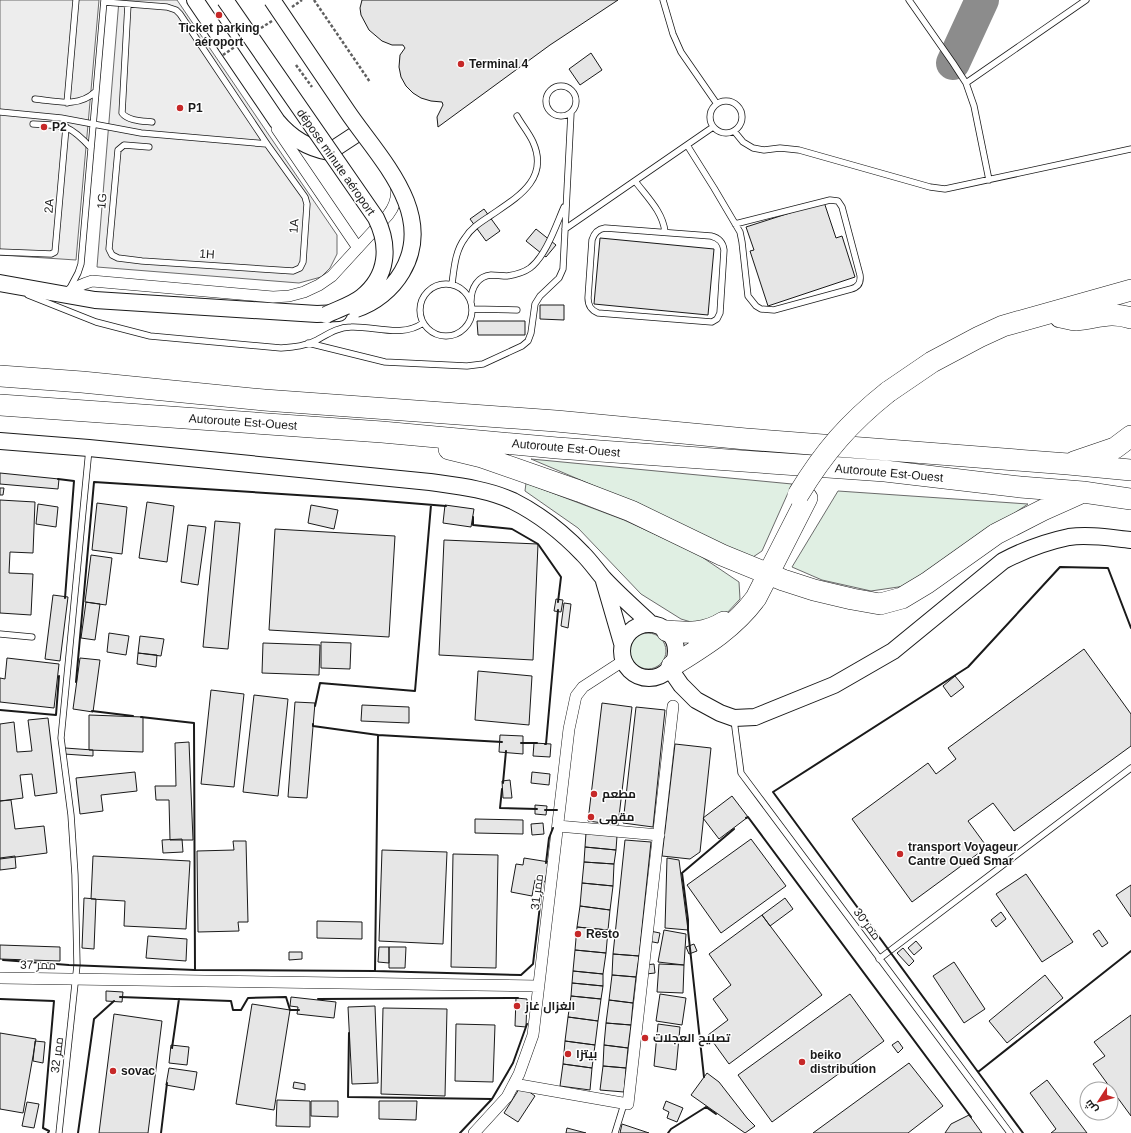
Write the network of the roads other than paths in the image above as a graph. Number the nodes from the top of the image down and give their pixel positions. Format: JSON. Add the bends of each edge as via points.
{"nodes":[{"id":1,"x":76,"y":0,"type":"edge"},
{"id":2,"x":190,"y":0,"type":"edge"},
{"id":3,"x":195,"y":0,"type":"edge"},
{"id":4,"x":225,"y":0,"type":"edge"},
{"id":5,"x":272,"y":0,"type":"edge"},
{"id":6,"x":663,"y":0,"type":"edge"},
{"id":7,"x":909,"y":0,"type":"edge"},
{"id":8,"x":1086,"y":0,"type":"edge"},
{"id":9,"x":104,"y":1,"type":"edge"},
{"id":10,"x":128,"y":4,"type":"junction"},
{"id":11,"x":966,"y":83,"type":"junction"},
{"id":12,"x":96,"y":92,"type":"junction"},
{"id":13,"x":35,"y":99,"type":"dead end"},
{"id":14,"x":67,"y":102,"type":"junction"},
{"id":15,"x":717,"y":104,"type":"junction"},
{"id":16,"x":0,"y":112,"type":"edge"},
{"id":17,"x":571,"y":112,"type":"junction"},
{"id":18,"x":517,"y":116,"type":"dead end"},
{"id":19,"x":152,"y":122,"type":"dead end"},
{"id":20,"x":93,"y":123,"type":"junction"},
{"id":21,"x":33,"y":124,"type":"dead end"},
{"id":22,"x":66,"y":127,"type":"junction"},
{"id":23,"x":713,"y":127,"type":"junction"},
{"id":24,"x":734,"y":131,"type":"junction"},
{"id":25,"x":361,"y":132,"type":"junction"},
{"id":26,"x":267,"y":144,"type":"junction"},
{"id":27,"x":687,"y":145,"type":"junction"},
{"id":28,"x":149,"y":147,"type":"dead end"},
{"id":29,"x":91,"y":148,"type":"junction"},
{"id":30,"x":1131,"y":149,"type":"edge"},
{"id":31,"x":329,"y":152,"type":"junction"},
{"id":32,"x":989,"y":180,"type":"junction"},
{"id":33,"x":636,"y":181,"type":"junction"},
{"id":34,"x":566,"y":205,"type":"junction"},
{"id":35,"x":735,"y":224,"type":"junction"},
{"id":36,"x":565,"y":229,"type":"junction"},
{"id":37,"x":664,"y":232,"type":"junction"},
{"id":38,"x":358,"y":248,"type":"junction"},
{"id":39,"x":0,"y":252,"type":"edge"},
{"id":40,"x":142,"y":261,"type":"joint"},
{"id":41,"x":270,"y":269,"type":"joint"},
{"id":42,"x":5,"y":284,"type":"edge"},
{"id":43,"x":452,"y":284,"type":"junction"},
{"id":44,"x":1131,"y":290,"type":"edge"},
{"id":45,"x":66,"y":294,"type":"junction"},
{"id":46,"x":1131,"y":301,"type":"edge"},
{"id":47,"x":471,"y":303,"type":"junction"},
{"id":48,"x":472,"y":309,"type":"junction"},
{"id":49,"x":517,"y":310,"type":"dead end"},
{"id":50,"x":326,"y":315,"type":"junction"},
{"id":51,"x":1060,"y":317,"type":"junction"},
{"id":52,"x":1131,"y":318,"type":"edge"},
{"id":53,"x":424,"y":323,"type":"junction"},
{"id":54,"x":308,"y":343,"type":"junction"},
{"id":55,"x":0,"y":376,"type":"edge"},
{"id":56,"x":890,"y":396,"type":"junction"},
{"id":57,"x":0,"y":405,"type":"edge"},
{"id":58,"x":382,"y":432,"type":"junction"},
{"id":59,"x":1131,"y":436,"type":"edge"},
{"id":60,"x":0,"y":441,"type":"edge"},
{"id":61,"x":89,"y":448,"type":"junction"},
{"id":62,"x":1068,"y":464,"type":"junction"},
{"id":63,"x":1131,"y":470,"type":"edge"},
{"id":64,"x":1083,"y":492,"type":"junction"},
{"id":65,"x":1131,"y":499,"type":"edge"},
{"id":66,"x":1131,"y":540,"type":"edge"},
{"id":67,"x":764,"y":573,"type":"junction"},
{"id":68,"x":604,"y":579,"type":"junction"},
{"id":69,"x":659,"y":627,"type":"junction"},
{"id":70,"x":0,"y":634,"type":"edge"},
{"id":71,"x":32,"y":637,"type":"dead end"},
{"id":72,"x":622,"y":643,"type":"junction"},
{"id":73,"x":623,"y":661,"type":"junction"},
{"id":74,"x":671,"y":668,"type":"junction"},
{"id":75,"x":673,"y":706,"type":"dead end"},
{"id":76,"x":734,"y":718,"type":"junction"},
{"id":77,"x":1131,"y":768,"type":"edge"},
{"id":78,"x":558,"y":826,"type":"junction"},
{"id":79,"x":658,"y":835,"type":"junction"},
{"id":80,"x":879,"y":959,"type":"junction"},
{"id":81,"x":0,"y":978,"type":"edge"},
{"id":82,"x":76,"y":979,"type":"junction"},
{"id":83,"x":539,"y":986,"type":"junction"},
{"id":84,"x":514,"y":1084,"type":"junction"},
{"id":85,"x":624,"y":1104,"type":"junction"},
{"id":86,"x":59,"y":1133,"type":"edge"},
{"id":87,"x":474,"y":1133,"type":"edge"},
{"id":88,"x":615,"y":1133,"type":"edge"},
{"id":89,"x":1010,"y":1133,"type":"edge"}],
"edges":[{"from":1,"to":14,"type":"lane"},
{"from":2,"to":38,"type":"street"},
{"from":3,"to":31,"type":"main road","via":[[283,129],[300,142]]},
{"from":4,"to":31,"type":"main road","name":"dépose minute aéroport","bridge":true},
{"from":5,"to":25,"type":"main road","bridge":true},
{"from":5,"to":38,"type":"street","via":[[394,176],[397,196],[392,209]]},
{"from":6,"to":15,"type":"lane","via":[[681,52]]},
{"from":7,"to":11,"type":"lane"},
{"from":8,"to":11,"type":"lane"},
{"from":9,"to":10,"type":"lane"},
{"from":9,"to":12,"type":"lane"},
{"from":10,"to":19,"type":"lane","via":[[122,113],[128,118]]},
{"from":10,"to":26,"type":"lane","via":[[167,7],[180,14]]},
{"from":11,"to":32,"type":"lane","via":[[974,106]]},
{"from":12,"to":14,"type":"lane","via":[[82,101]]},
{"from":12,"to":20,"type":"lane"},
{"from":13,"to":14,"type":"lane"},
{"from":15,"to":23,"type":"lane","via":[[710,117]]},
{"from":15,"to":24,"type":"lane","via":[[728,102],[737,106],[741,122]]},
{"from":16,"to":20,"type":"lane"},
{"from":17,"to":17,"type":"lane","via":[[576,104],[572,90],[562,85],[552,88],[546,98],[547,108],[560,116],[566,116]]},
{"from":17,"to":34,"type":"lane"},
{"from":18,"to":43,"type":"lane","via":[[535,150],[536,167],[530,184],[470,231],[458,252]]},
{"from":20,"to":26,"type":"lane","via":[[141,133]]},
{"from":20,"to":29,"type":"lane"},
{"from":21,"to":22,"type":"lane"},
{"from":22,"to":29,"type":"lane","via":[[79,134]]},
{"from":22,"to":39,"type":"lane","name":"2A","via":[[56,250],[52,254]]},
{"from":23,"to":24,"type":"lane","via":[[723,133]]},
{"from":23,"to":27,"type":"lane"},
{"from":24,"to":32,"type":"lane","via":[[743,142],[753,148],[799,150],[930,187],[945,189]]},
{"from":25,"to":31,"type":"main road"},
{"from":25,"to":50,"type":"main road","bridge":true,"via":[[388,168],[404,195],[410,214],[412,245],[403,269],[388,290],[360,308]]},
{"from":26,"to":41,"type":"lane","name":"1A","via":[[306,200],[302,265],[297,270]]},
{"from":27,"to":33,"type":"lane"},
{"from":27,"to":35,"type":"lane"},
{"from":28,"to":40,"type":"lane","name":"1G","via":[[124,145],[118,150],[109,249],[115,257]]},
{"from":29,"to":45,"type":"lane","via":[[81,264],[75,281]]},
{"from":30,"to":32,"type":"lane"},
{"from":31,"to":50,"type":"main road","name":"dépose minute aéroport","bridge":true,"via":[[376,218],[384,236],[385,255],[380,274],[370,290],[354,302]]},
{"from":33,"to":36,"type":"lane"},
{"from":33,"to":37,"type":"lane","via":[[660,215]]},
{"from":34,"to":36,"type":"lane"},
{"from":34,"to":47,"type":"lane","via":[[543,253],[536,262],[530,268],[514,275],[484,277],[472,290]]},
{"from":35,"to":35,"type":"lane","via":[[742,242],[748,296],[762,309],[774,310],[851,290],[859,284],[860,275],[842,207],[838,201],[830,200]]},
{"from":36,"to":54,"type":"lane","via":[[562,274],[535,304],[528,341],[490,362],[467,366],[385,362]]},
{"from":37,"to":37,"type":"lane","via":[[711,236],[722,242],[724,250],[718,319],[708,322],[598,313],[592,309],[588,298],[592,240],[595,233],[605,228]]},
{"from":38,"to":45,"type":"street","via":[[332,276],[304,292],[289,296],[273,297],[92,281],[78,285]]},
{"from":40,"to":41,"type":"lane","name":"1H"},
{"from":42,"to":45,"type":"main road"},
{"from":42,"to":54,"type":"lane","via":[[78,316],[150,336],[281,348]]},
{"from":43,"to":47,"type":"lane","via":[[464,291]]},
{"from":43,"to":53,"type":"lane","via":[[432,287],[423,297],[420,310]]},
{"from":44,"to":56,"type":"highway","via":[[1004,326],[932,362]]},
{"from":45,"to":50,"type":"main road","via":[[95,300]]},
{"from":46,"to":51,"type":"highway"},
{"from":47,"to":48,"type":"lane"},
{"from":48,"to":49,"type":"lane"},
{"from":48,"to":53,"type":"lane","via":[[464,328],[453,335],[446,336],[433,332]]},
{"from":51,"to":52,"type":"highway","via":[[1076,320],[1110,314]]},
{"from":51,"to":56,"type":"highway","via":[[1003,334],[963,352]]},
{"from":53,"to":54,"type":"lane","via":[[406,331],[350,326]]},
{"from":55,"to":62,"type":"highway","name":"Autoroute Est-Ouest","via":[[264,400],[556,421],[753,440]]},
{"from":56,"to":67,"type":"highway","bridge":true,"via":[[866,409],[846,428],[812,471]]},
{"from":57,"to":58,"type":"highway","name":"Autoroute Est-Ouest"},
{"from":58,"to":64,"type":"highway","name":"Autoroute Est-Ouest","via":[[557,448],[885,471]]},
{"from":58,"to":67,"type":"highway","via":[[482,457],[579,491],[631,511]]},
{"from":59,"to":62,"type":"highway","via":[[1115,448]]},
{"from":60,"to":61,"type":"main road"},
{"from":61,"to":68,"type":"main road","via":[[462,486],[512,501],[540,517],[568,538]]},
{"from":61,"to":82,"type":"lane","name":"ممر 32","via":[[61,738],[71,815],[75,875]]},
{"from":62,"to":63,"type":"highway","name":"Autoroute Est-Ouest"},
{"from":64,"to":65,"type":"highway","name":"Autoroute Est-Ouest"},
{"from":64,"to":67,"type":"highway","via":[[996,534],[902,598],[880,604],[814,590]]},
{"from":66,"to":76,"type":"main road","via":[[1070,537],[1023,550],[1003,561],[886,655],[834,685],[783,707],[756,717]]},
{"from":67,"to":69,"type":"highway","via":[[744,604],[715,627],[694,633]]},
{"from":67,"to":74,"type":"highway","via":[[756,598],[731,627]]},
{"from":68,"to":69,"type":"main road"},
{"from":68,"to":72,"type":"main road"},
{"from":69,"to":72,"type":"main road","via":[[641,624],[626,634]]},
{"from":69,"to":74,"type":"main road","via":[[672,636],[676,644],[675,659]]},
{"from":70,"to":71,"type":"lane"},
{"from":72,"to":73,"type":"main road"},
{"from":73,"to":74,"type":"main road","via":[[633,674],[648,679],[656,678]]},
{"from":73,"to":78,"type":"street","name":"ممر 31","via":[[583,687],[576,696]]},
{"from":74,"to":76,"type":"main road","via":[[696,700]]},
{"from":75,"to":79,"type":"street"},
{"from":76,"to":80,"type":"lane","name":"ممر 30","via":[[741,773]]},
{"from":77,"to":80,"type":"lane"},
{"from":78,"to":79,"type":"street"},
{"from":78,"to":83,"type":"street","name":"ممر 31"},
{"from":79,"to":85,"type":"street","via":[[628,1104]]},
{"from":80,"to":89,"type":"lane","name":"ممر 30"},
{"from":81,"to":82,"type":"street","name":"ممر 37"},
{"from":82,"to":83,"type":"street","name":"ممر 37"},
{"from":82,"to":86,"type":"lane","name":"ممر 32"},
{"from":83,"to":84,"type":"street","name":"ممر 31","via":[[533,1035]]},
{"from":84,"to":85,"type":"street"},
{"from":84,"to":87,"type":"street","name":"ممر 31","via":[[507,1097]]},
{"from":85,"to":88,"type":"lane"}]}
